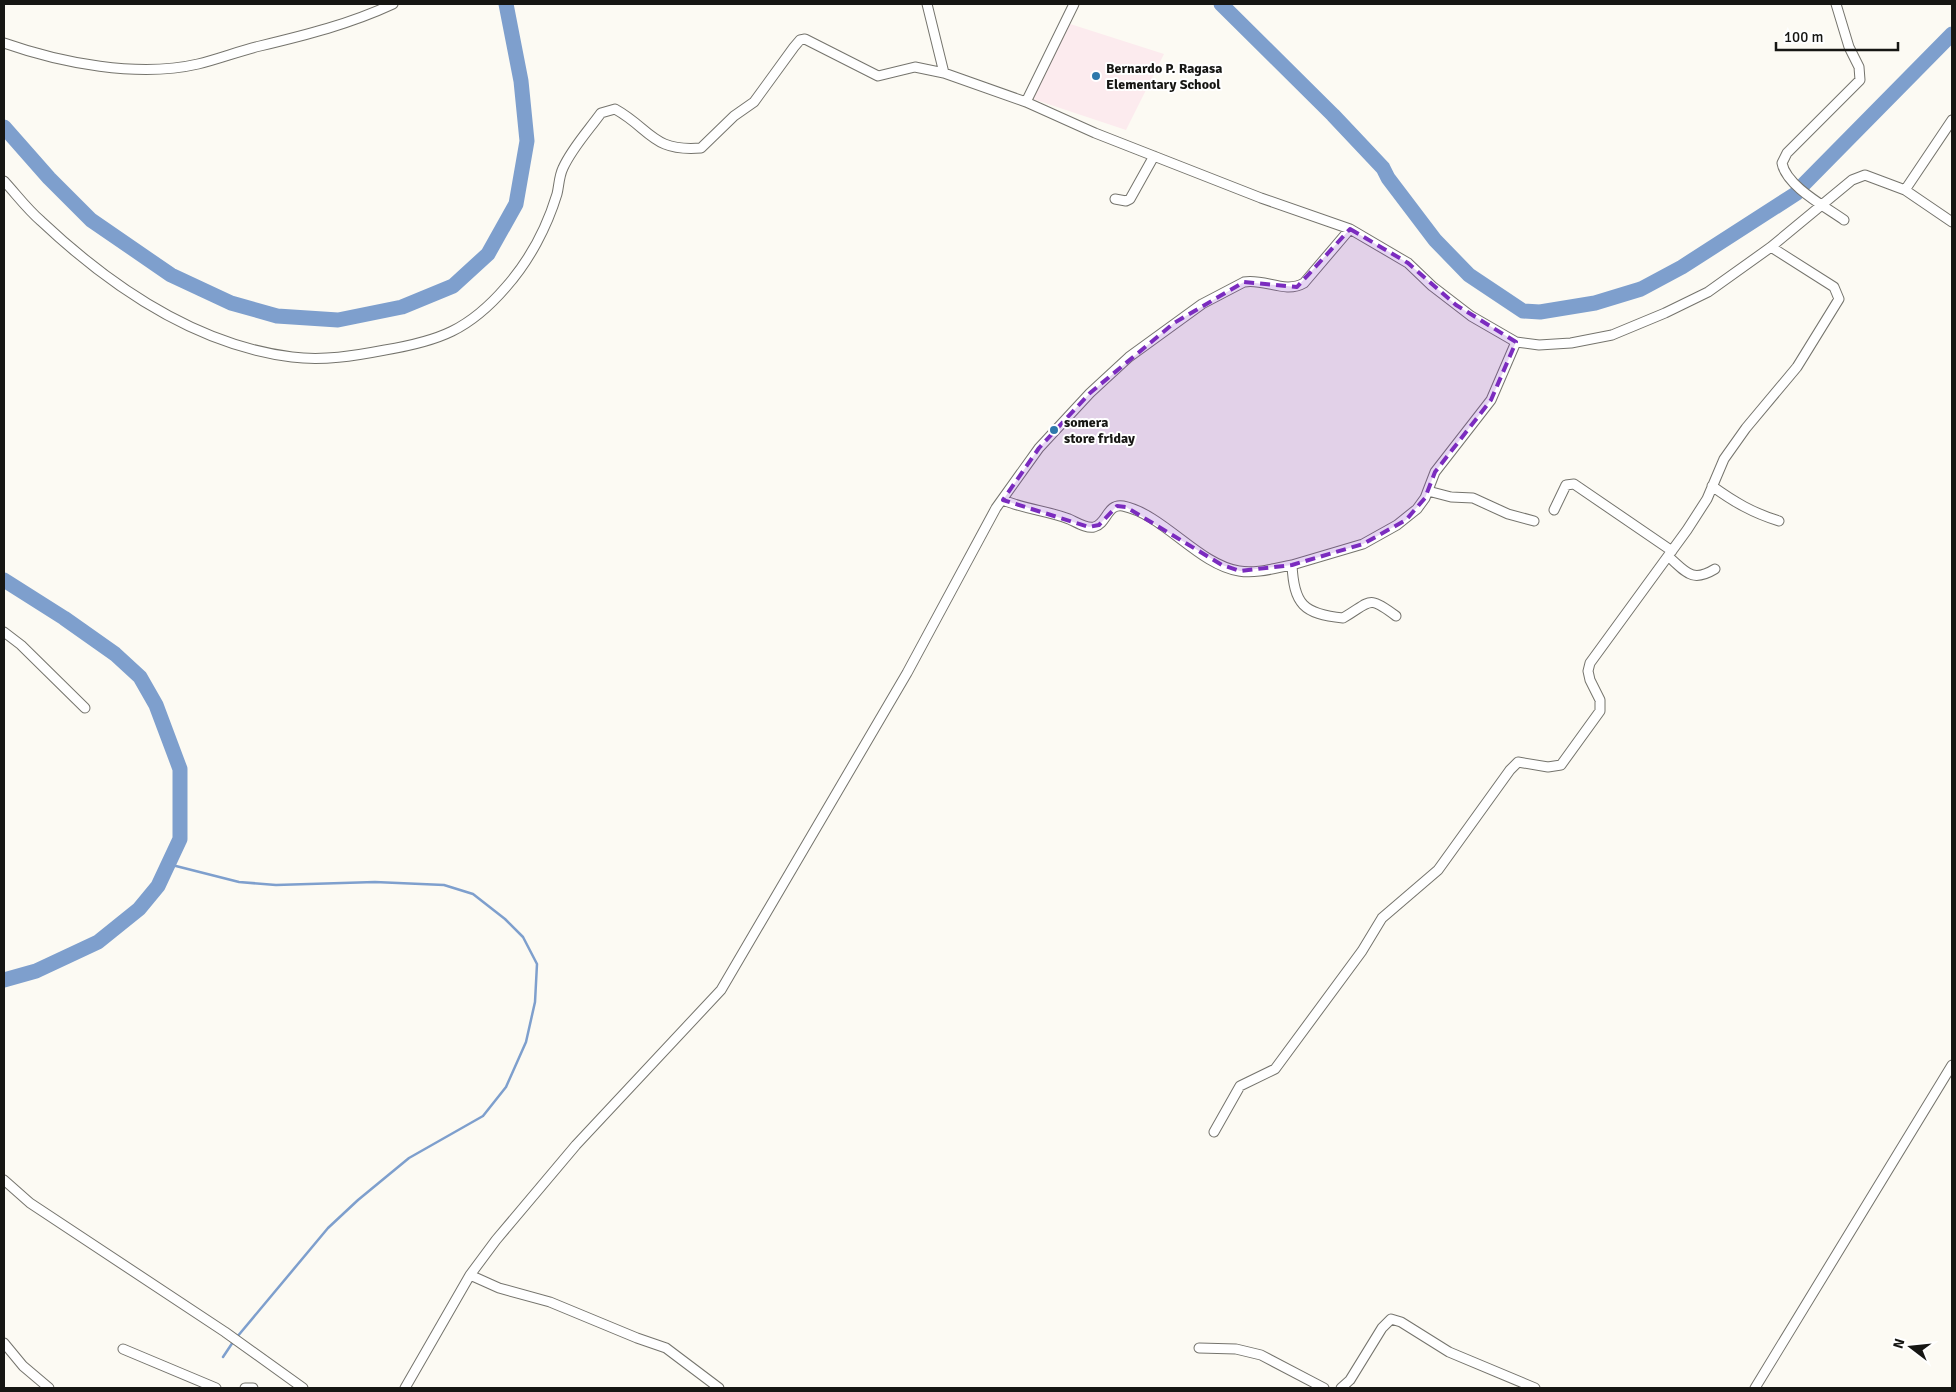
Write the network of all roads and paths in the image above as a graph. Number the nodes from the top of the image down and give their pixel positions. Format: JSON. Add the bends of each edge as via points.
{"nodes":[{"id":1,"x":393,"y":4,"type":"edge"},
{"id":2,"x":927,"y":4,"type":"edge"},
{"id":3,"x":1074,"y":4,"type":"edge"},
{"id":4,"x":1836,"y":4,"type":"edge"},
{"id":5,"x":4,"y":43,"type":"edge"},
{"id":6,"x":944,"y":73,"type":"junction"},
{"id":7,"x":1026,"y":102,"type":"junction"},
{"id":8,"x":1952,"y":120,"type":"edge"},
{"id":9,"x":1154,"y":156,"type":"junction"},
{"id":10,"x":4,"y":181,"type":"edge"},
{"id":11,"x":1905,"y":190,"type":"junction"},
{"id":12,"x":1115,"y":199,"type":"dead end"},
{"id":13,"x":1822,"y":205,"type":"junction"},
{"id":14,"x":1844,"y":220,"type":"dead end"},
{"id":15,"x":1952,"y":222,"type":"edge"},
{"id":16,"x":1350,"y":229,"type":"junction"},
{"id":17,"x":1771,"y":247,"type":"junction"},
{"id":18,"x":1516,"y":342,"type":"junction"},
{"id":19,"x":1712,"y":486,"type":"junction"},
{"id":20,"x":1428,"y":491,"type":"junction"},
{"id":21,"x":1003,"y":500,"type":"junction"},
{"id":22,"x":1554,"y":510,"type":"dead end"},
{"id":23,"x":1534,"y":521,"type":"dead end"},
{"id":24,"x":1780,"y":521,"type":"dead end"},
{"id":25,"x":1670,"y":554,"type":"junction"},
{"id":26,"x":1292,"y":565,"type":"junction"},
{"id":27,"x":1714,"y":569,"type":"dead end"},
{"id":28,"x":1396,"y":616,"type":"dead end"},
{"id":29,"x":4,"y":632,"type":"edge"},
{"id":30,"x":85,"y":708,"type":"dead end"},
{"id":31,"x":1952,"y":1065,"type":"edge"},
{"id":32,"x":1214,"y":1132,"type":"dead end"},
{"id":33,"x":4,"y":1180,"type":"edge"},
{"id":34,"x":470,"y":1276,"type":"junction"},
{"id":35,"x":4,"y":1343,"type":"edge"},
{"id":36,"x":1199,"y":1348,"type":"dead end"},
{"id":37,"x":124,"y":1349,"type":"dead end"},
{"id":38,"x":49,"y":1388,"type":"edge"},
{"id":39,"x":216,"y":1388,"type":"edge"},
{"id":40,"x":244,"y":1388,"type":"edge"},
{"id":41,"x":253,"y":1388,"type":"edge"},
{"id":42,"x":303,"y":1388,"type":"edge"},
{"id":43,"x":405,"y":1388,"type":"edge"},
{"id":44,"x":719,"y":1388,"type":"edge"},
{"id":45,"x":1324,"y":1388,"type":"edge"},
{"id":46,"x":1341,"y":1388,"type":"edge"},
{"id":47,"x":1535,"y":1388,"type":"edge"},
{"id":48,"x":1754,"y":1388,"type":"edge"}],
"edges":[{"from":1,"to":5,"type":"street","via":[[306,36],[173,68],[105,66]]},
{"from":2,"to":6,"type":"street"},
{"from":3,"to":7,"type":"street"},
{"from":4,"to":13,"type":"street","via":[[1849,47],[1859,67],[1860,80],[1787,153],[1782,163],[1788,177]]},
{"from":6,"to":7,"type":"street"},
{"from":6,"to":10,"type":"street","via":[[915,67],[878,76],[805,39],[794,47],[754,102],[734,116],[701,148],[670,147],[654,140],[629,117],[615,110],[601,113],[562,170],[557,195],[538,241],[511,281],[482,311],[446,335],[416,345],[343,358],[270,354],[192,330],[172,320],[113,281],[48,227]]},
{"from":7,"to":9,"type":"street"},
{"from":8,"to":11,"type":"street"},
{"from":9,"to":12,"type":"street","via":[[1130,199]]},
{"from":9,"to":16,"type":"street"},
{"from":11,"to":13,"type":"street","via":[[1865,175],[1852,180]]},
{"from":11,"to":15,"type":"street"},
{"from":13,"to":14,"type":"street"},
{"from":13,"to":17,"type":"street"},
{"from":16,"to":18,"type":"street","via":[[1401,259],[1456,305]]},
{"from":16,"to":21,"type":"street","via":[[1304,283],[1296,287],[1252,280],[1239,284],[1202,304],[1128,357],[1039,448]]},
{"from":17,"to":18,"type":"street","via":[[1708,292],[1612,335],[1571,343],[1539,345]]},
{"from":17,"to":19,"type":"street","via":[[1834,287],[1839,299],[1797,367],[1724,459]]},
{"from":18,"to":20,"type":"street","via":[[1491,400],[1435,472]]},
{"from":19,"to":24,"type":"street","via":[[1742,507]]},
{"from":19,"to":25,"type":"street","via":[[1703,507]]},
{"from":20,"to":23,"type":"street","via":[[1473,498],[1508,514]]},
{"from":20,"to":26,"type":"street","via":[[1406,520],[1387,532],[1363,544]]},
{"from":21,"to":26,"type":"street","via":[[1089,527],[1099,525],[1111,509],[1126,507],[1231,569],[1253,572]]},
{"from":21,"to":34,"type":"street","via":[[981,534],[907,673],[721,990],[576,1145]]},
{"from":22,"to":25,"type":"street","via":[[1566,485],[1574,484]]},
{"from":25,"to":27,"type":"street","via":[[1694,576],[1702,576]]},
{"from":25,"to":32,"type":"street","via":[[1590,662],[1588,671],[1600,700],[1600,712],[1565,760],[1556,768],[1518,762],[1510,770],[1438,870],[1382,918],[1362,951],[1276,1069],[1240,1086]]},
{"from":26,"to":28,"type":"street","via":[[1296,595],[1308,609],[1325,616],[1343,618],[1365,603],[1376,602]]},
{"from":29,"to":30,"type":"street"},
{"from":31,"to":48,"type":"street"},
{"from":33,"to":42,"type":"street","via":[[30,1202]]},
{"from":34,"to":43,"type":"street"},
{"from":34,"to":44,"type":"street","via":[[550,1302],[666,1348]]},
{"from":35,"to":38,"type":"street","via":[[23,1366]]},
{"from":36,"to":45,"type":"street","via":[[1236,1349],[1261,1356]]},
{"from":37,"to":39,"type":"street"},
{"from":40,"to":41,"type":"street"},
{"from":46,"to":47,"type":"street","via":[[1391,1319],[1443,1349]]}]}
